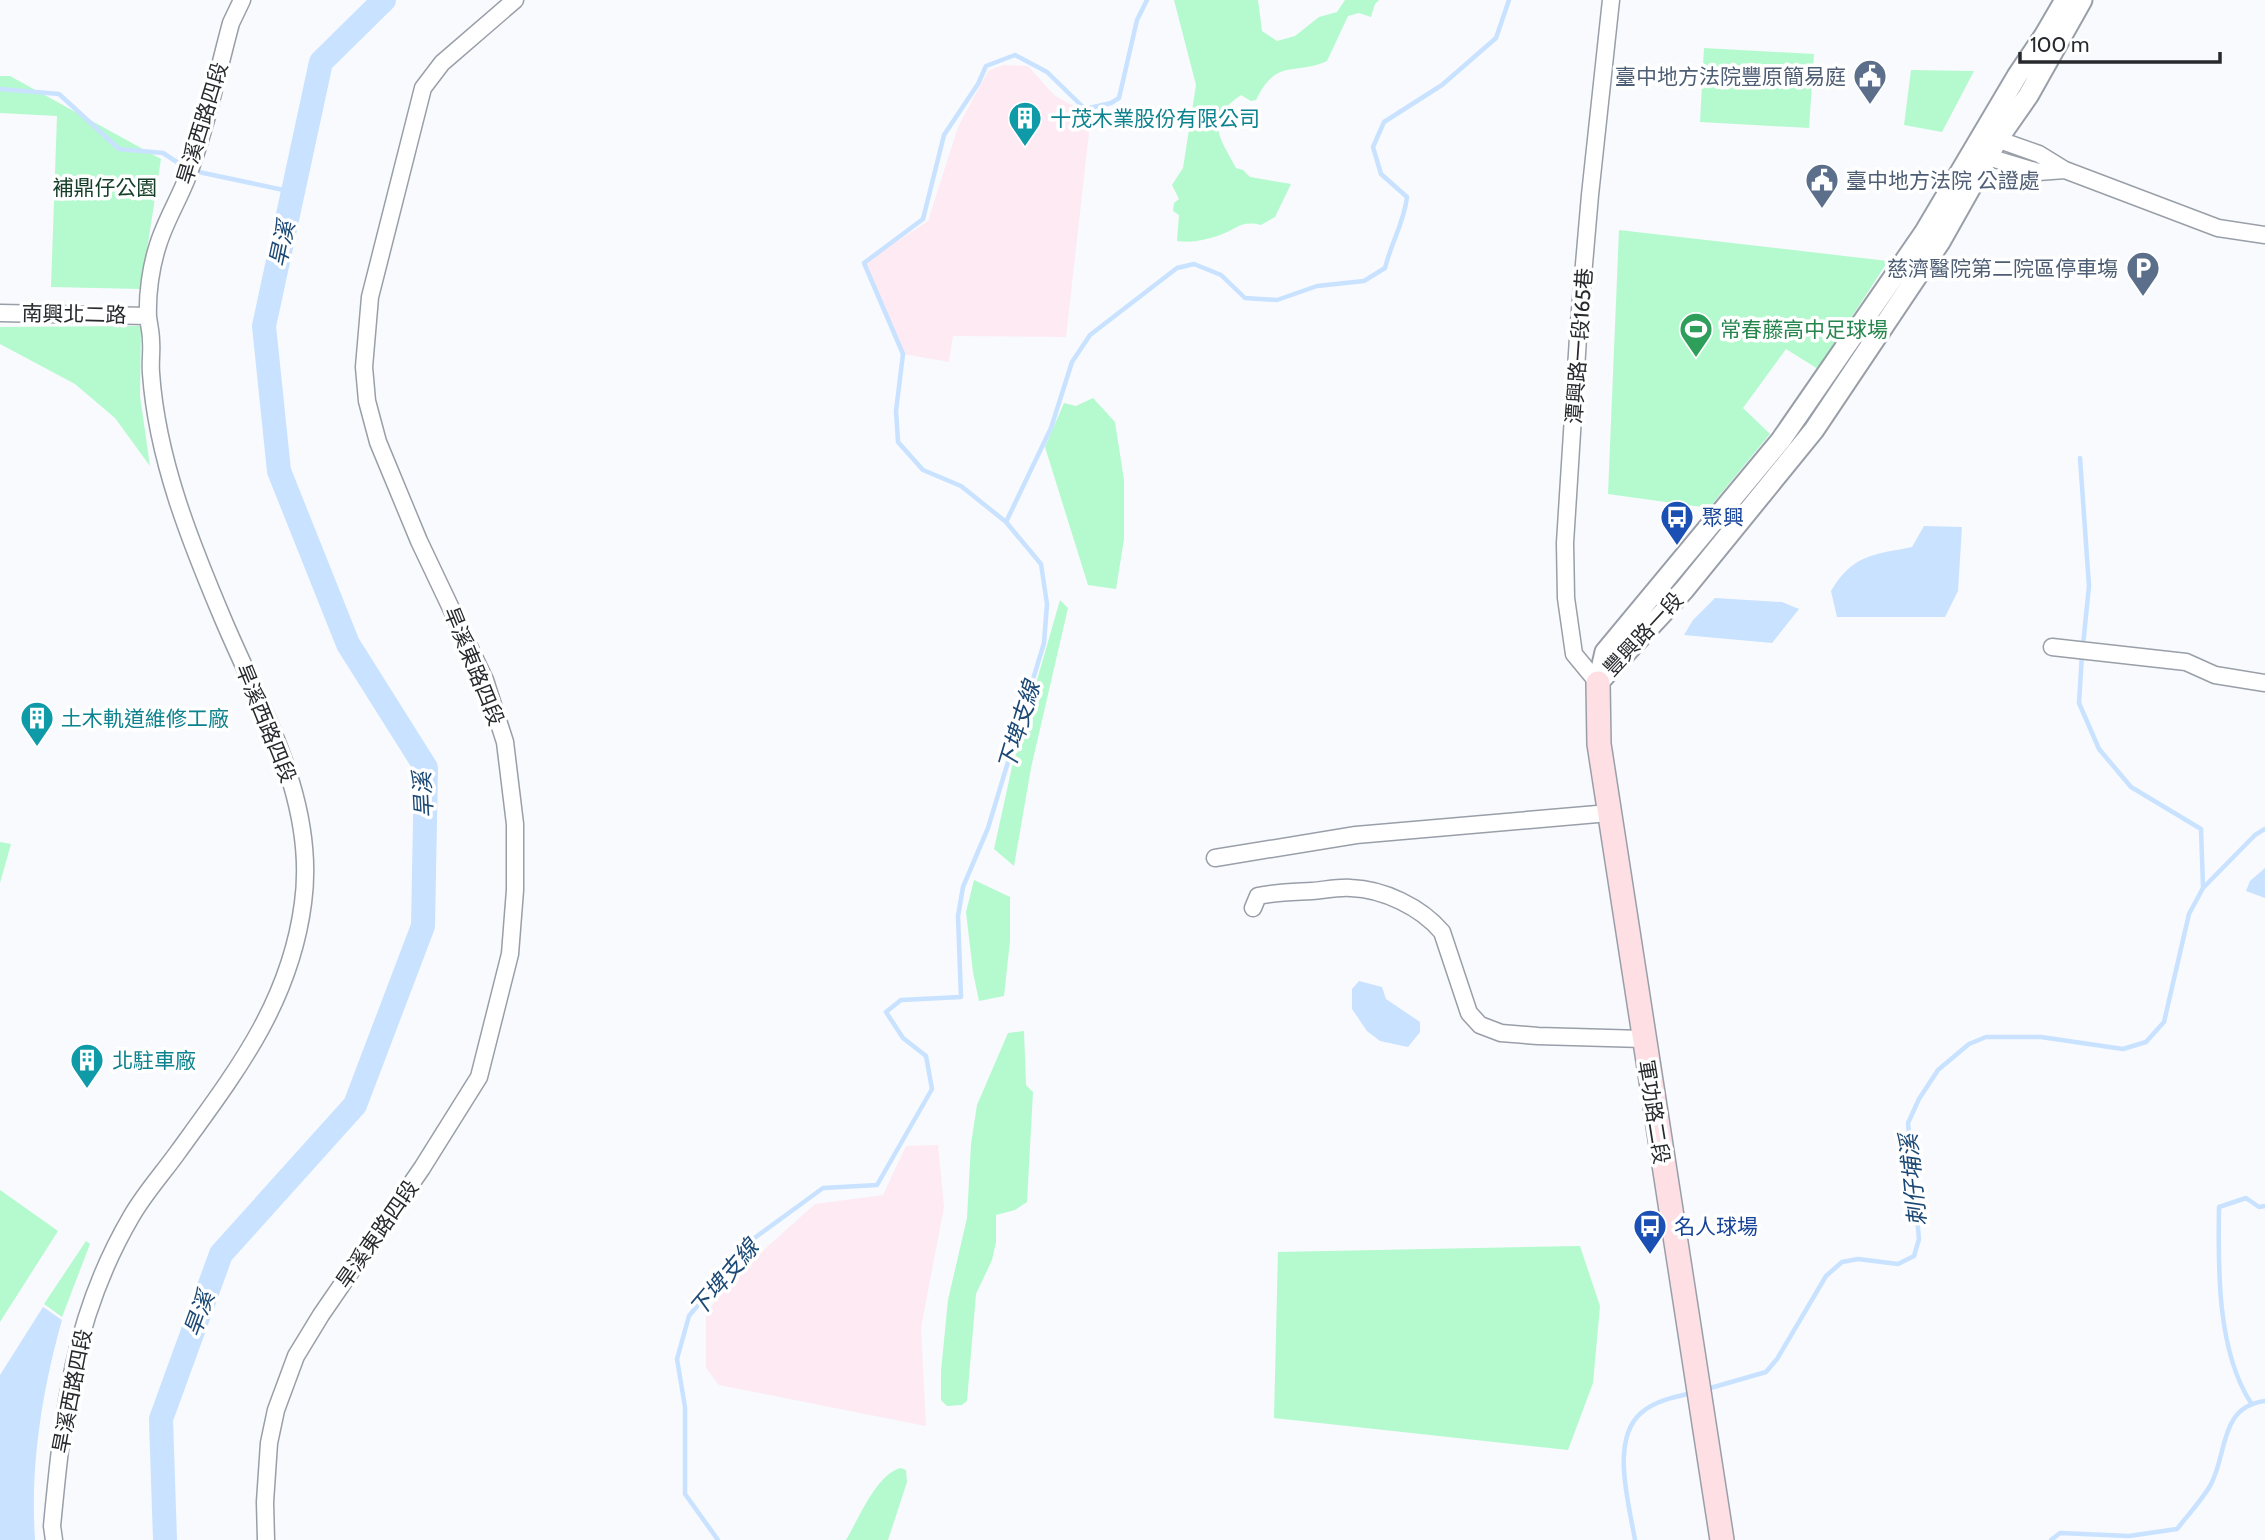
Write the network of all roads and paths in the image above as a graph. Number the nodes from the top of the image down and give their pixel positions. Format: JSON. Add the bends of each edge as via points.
{"nodes":[{"id":1,"x":242,"y":0,"type":"edge"},
{"id":2,"x":515,"y":0,"type":"edge"},
{"id":3,"x":1611,"y":0,"type":"edge"},
{"id":4,"x":2064,"y":0,"type":"edge"},
{"id":5,"x":2082,"y":0,"type":"edge"},
{"id":6,"x":1985,"y":146,"type":"junction"},
{"id":7,"x":2265,"y":235,"type":"edge"},
{"id":8,"x":0,"y":313,"type":"edge"},
{"id":9,"x":148,"y":316,"type":"junction"},
{"id":10,"x":2052,"y":647,"type":"dead end"},
{"id":11,"x":1598,"y":683,"type":"junction"},
{"id":12,"x":2265,"y":683,"type":"edge"},
{"id":13,"x":1609,"y":813,"type":"junction"},
{"id":14,"x":1215,"y":858,"type":"dead end"},
{"id":15,"x":1253,"y":908,"type":"dead end"},
{"id":16,"x":1643,"y":1039,"type":"junction"},
{"id":17,"x":54,"y":1540,"type":"edge"},
{"id":18,"x":266,"y":1540,"type":"edge"},
{"id":19,"x":1721,"y":1540,"type":"edge"}],
"edges":[{"from":1,"to":9,"type":"street","name":"旱溪西路四段","via":[[231,23],[189,171],[156,249]]},
{"from":2,"to":18,"type":"street","name":"旱溪東路四段","via":[[442,63],[424,88],[370,297],[365,367],[367,401],[378,442],[485,680],[505,742],[515,824],[510,954],[479,1077],[296,1356],[269,1443]]},
{"from":3,"to":11,"type":"street","name":"潭興路一段165巷","via":[[1588,208],[1565,543],[1574,654]]},
{"from":4,"to":6,"type":"street","name":"豐興路一段"},
{"from":5,"to":6,"type":"street","name":"豐興路一段","via":[[2028,96]]},
{"from":6,"to":7,"type":"street","via":[[2038,172],[2065,170],[2218,228]]},
{"from":6,"to":11,"type":"street","name":"豐興路一段","via":[[1940,242],[1814,430],[1684,590]]},
{"from":8,"to":9,"type":"street","name":"南興北二路"},
{"from":9,"to":17,"type":"street","name":"旱溪西路四段","via":[[161,444],[185,524],[277,739],[295,797],[304,853],[304,900],[295,947],[276,1001],[246,1058],[132,1214],[106,1266],[80,1333],[64,1407]]},
{"from":10,"to":12,"type":"street","via":[[2186,662],[2215,675]]},
{"from":11,"to":13,"type":"main road","name":"軍功路二段","via":[[1599,744]]},
{"from":13,"to":14,"type":"street","via":[[1356,835]]},
{"from":13,"to":16,"type":"main road","name":"軍功路二段"},
{"from":15,"to":16,"type":"street","via":[[1258,896],[1272,893],[1351,887],[1383,894],[1409,905],[1442,932],[1469,1013],[1480,1025],[1501,1033]]},
{"from":16,"to":19,"type":"main road","name":"軍功路二段"}]}
